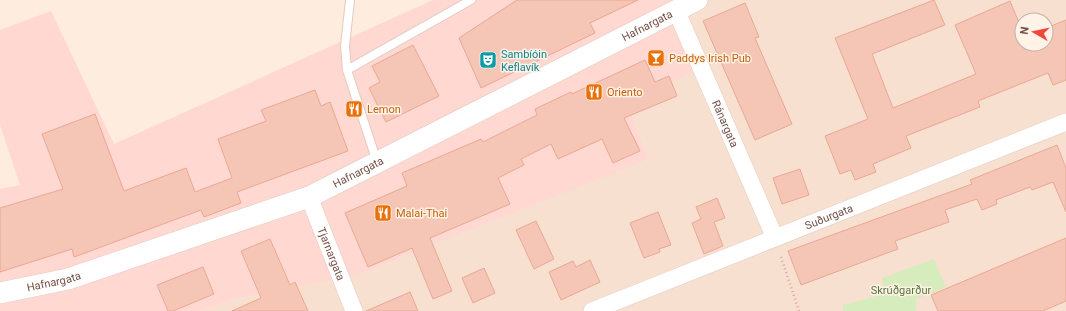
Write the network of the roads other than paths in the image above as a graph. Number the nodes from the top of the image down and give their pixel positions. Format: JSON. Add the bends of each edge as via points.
{"nodes":[{"id":1,"x":350,"y":0,"type":"edge"},
{"id":2,"x":471,"y":0,"type":"edge"},
{"id":3,"x":697,"y":0,"type":"edge"},
{"id":4,"x":676,"y":10,"type":"junction"},
{"id":5,"x":347,"y":70,"type":"junction"},
{"id":6,"x":1066,"y":122,"type":"edge"},
{"id":7,"x":377,"y":163,"type":"junction"},
{"id":8,"x":309,"y":197,"type":"junction"},
{"id":9,"x":775,"y":238,"type":"junction"},
{"id":10,"x":0,"y":293,"type":"edge"},
{"id":11,"x":354,"y":311,"type":"edge"},
{"id":12,"x":592,"y":311,"type":"edge"}],
"edges":[{"from":1,"to":5,"type":"lane","via":[[346,40]]},
{"from":2,"to":5,"type":"lane"},
{"from":3,"to":4,"type":"street","name":"Hafnargata"},
{"from":4,"to":7,"type":"street","name":"Hafnargata"},
{"from":4,"to":9,"type":"street","name":"Ránargata"},
{"from":5,"to":7,"type":"lane"},
{"from":6,"to":9,"type":"street","name":"Suðurgata"},
{"from":7,"to":8,"type":"street","name":"Hafnargata"},
{"from":8,"to":10,"type":"street","name":"Hafnargata","via":[[68,279]]},
{"from":8,"to":11,"type":"street","name":"Tjarnargata"},
{"from":9,"to":12,"type":"street","name":"Suðurgata"}]}
